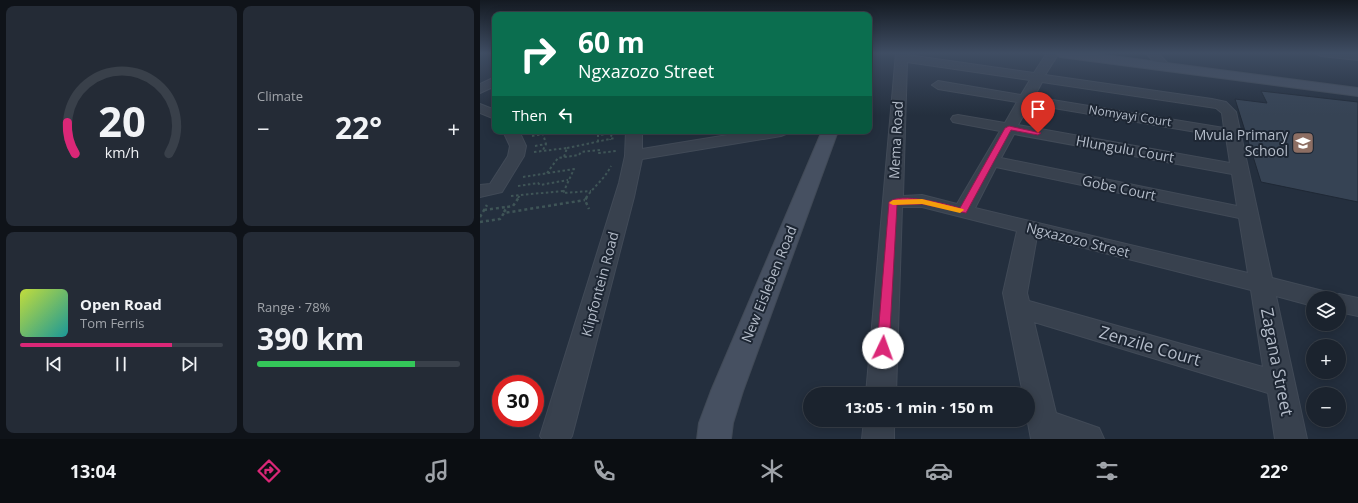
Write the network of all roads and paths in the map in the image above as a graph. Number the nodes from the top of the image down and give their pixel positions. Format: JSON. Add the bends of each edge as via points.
{"nodes":[{"id":1,"x":900,"y":73,"type":"edge"},
{"id":2,"x":1016,"y":73,"type":"edge"},
{"id":3,"x":1040,"y":73,"type":"edge"},
{"id":4,"x":1215,"y":73,"type":"edge"},
{"id":5,"x":1038,"y":77,"type":"junction"},
{"id":6,"x":492,"y":83,"type":"edge"},
{"id":7,"x":938,"y":85,"type":"dead end"},
{"id":8,"x":480,"y":89,"type":"edge"},
{"id":9,"x":1358,"y":92,"type":"edge"},
{"id":10,"x":1026,"y":100,"type":"junction"},
{"id":11,"x":480,"y":108,"type":"edge"},
{"id":12,"x":492,"y":114,"type":"edge"},
{"id":13,"x":958,"y":118,"type":"dead end"},
{"id":14,"x":1009,"y":128,"type":"junction"},
{"id":15,"x":512,"y":134,"type":"edge"},
{"id":16,"x":601,"y":134,"type":"edge"},
{"id":17,"x":612,"y":134,"type":"edge"},
{"id":18,"x":628,"y":134,"type":"edge"},
{"id":19,"x":633,"y":134,"type":"edge"},
{"id":20,"x":763,"y":134,"type":"edge"},
{"id":21,"x":829,"y":134,"type":"edge"},
{"id":22,"x":1234,"y":134,"type":"junction"},
{"id":23,"x":610,"y":140,"type":"junction"},
{"id":24,"x":598,"y":142,"type":"junction"},
{"id":25,"x":567,"y":148,"type":"junction"},
{"id":26,"x":564,"y":157,"type":"junction"},
{"id":27,"x":621,"y":157,"type":"junction"},
{"id":28,"x":514,"y":159,"type":"junction"},
{"id":29,"x":990,"y":161,"type":"junction"},
{"id":30,"x":1240,"y":170,"type":"junction"},
{"id":31,"x":547,"y":173,"type":"junction"},
{"id":32,"x":568,"y":180,"type":"junction"},
{"id":33,"x":496,"y":189,"type":"edge"},
{"id":34,"x":564,"y":191,"type":"junction"},
{"id":35,"x":591,"y":191,"type":"junction"},
{"id":36,"x":521,"y":194,"type":"junction"},
{"id":37,"x":585,"y":200,"type":"junction"},
{"id":38,"x":893,"y":202,"type":"junction"},
{"id":39,"x":507,"y":207,"type":"junction"},
{"id":40,"x":589,"y":209,"type":"dead end"},
{"id":41,"x":484,"y":210,"type":"dead end"},
{"id":42,"x":963,"y":211,"type":"junction"},
{"id":43,"x":504,"y":213,"type":"junction"},
{"id":44,"x":1248,"y":214,"type":"junction"},
{"id":45,"x":480,"y":222,"type":"edge"},
{"id":46,"x":1028,"y":227,"type":"junction"},
{"id":47,"x":1263,"y":285,"type":"junction"},
{"id":48,"x":1306,"y":295,"type":"edge"},
{"id":49,"x":1346,"y":304,"type":"edge"},
{"id":50,"x":1358,"y":307,"type":"edge"},
{"id":51,"x":1020,"y":308,"type":"junction"},
{"id":52,"x":1280,"y":384,"type":"junction"},
{"id":53,"x":880,"y":387,"type":"edge"},
{"id":54,"x":879,"y":427,"type":"edge"},
{"id":55,"x":1045,"y":431,"type":"edge"},
{"id":56,"x":556,"y":436,"type":"dead end"},
{"id":57,"x":714,"y":439,"type":"edge"},
{"id":58,"x":878,"y":439,"type":"edge"},
{"id":59,"x":1088,"y":439,"type":"edge"},
{"id":60,"x":1292,"y":439,"type":"edge"}],
"edges":[{"from":1,"to":38,"type":"street","name":"Mema Road"},
{"from":2,"to":5,"type":"street","name":"Zagana Street"},
{"from":3,"to":5,"type":"street"},
{"from":4,"to":9,"type":"street"},
{"from":5,"to":10,"type":"street"},
{"from":5,"to":22,"type":"street","name":"Zagana Street","via":[[1221,105],[1229,112]]},
{"from":6,"to":8,"type":"street"},
{"from":7,"to":10,"type":"street","name":"Nomyayi Court"},
{"from":10,"to":14,"type":"street"},
{"from":10,"to":22,"type":"street","name":"Nomyayi Court"},
{"from":11,"to":12,"type":"street"},
{"from":13,"to":14,"type":"street","name":"Hlungulu Court"},
{"from":14,"to":29,"type":"street"},
{"from":14,"to":30,"type":"street","name":"Hlungulu Court"},
{"from":15,"to":28,"type":"street","via":[[518,146]]},
{"from":16,"to":24,"type":"path","via":[[598,135]]},
{"from":17,"to":23,"type":"path"},
{"from":18,"to":23,"type":"path"},
{"from":19,"to":27,"type":"street","name":"Klipfontein Road"},
{"from":20,"to":27,"type":"street"},
{"from":21,"to":57,"type":"street","name":"New Eisleben Road","via":[[725,396],[716,423]]},
{"from":22,"to":30,"type":"street","name":"Zagana Street"},
{"from":23,"to":24,"type":"path"},
{"from":24,"to":25,"type":"path"},
{"from":25,"to":26,"type":"path"},
{"from":25,"to":28,"type":"path","via":[[531,152],[528,156]]},
{"from":26,"to":27,"type":"path","via":[[600,150],[600,153],[617,151]]},
{"from":26,"to":31,"type":"path","via":[[558,158]]},
{"from":27,"to":35,"type":"path","via":[[606,178]]},
{"from":27,"to":56,"type":"street","name":"Klipfontein Road","via":[[627,191]]},
{"from":28,"to":33,"type":"street"},
{"from":29,"to":42,"type":"street"},
{"from":29,"to":44,"type":"street","name":"Gobe Court"},
{"from":30,"to":44,"type":"street","name":"Zagana Street"},
{"from":31,"to":32,"type":"path","via":[[574,170]]},
{"from":31,"to":33,"type":"path"},
{"from":32,"to":33,"type":"path"},
{"from":32,"to":34,"type":"path"},
{"from":33,"to":36,"type":"path"},
{"from":34,"to":35,"type":"path","via":[[563,193]]},
{"from":34,"to":36,"type":"path","via":[[542,195]]},
{"from":35,"to":37,"type":"path"},
{"from":36,"to":39,"type":"path","via":[[513,206]]},
{"from":37,"to":40,"type":"path"},
{"from":37,"to":43,"type":"path"},
{"from":38,"to":42,"type":"street","name":"Ngxazozo Street","via":[[922,201]]},
{"from":38,"to":53,"type":"street","name":"Mema Road"},
{"from":39,"to":41,"type":"path"},
{"from":39,"to":43,"type":"path"},
{"from":42,"to":46,"type":"street","name":"Ngxazozo Street"},
{"from":43,"to":45,"type":"path","via":[[500,219]]},
{"from":44,"to":47,"type":"street","name":"Zagana Street"},
{"from":46,"to":47,"type":"street","name":"Ngxazozo Street"},
{"from":46,"to":51,"type":"street","via":[[1015,293]]},
{"from":47,"to":48,"type":"street","name":"Ngxazozo Street"},
{"from":47,"to":52,"type":"street","name":"Zagana Street"},
{"from":49,"to":50,"type":"street"},
{"from":51,"to":52,"type":"street","name":"Zenzile Court"},
{"from":51,"to":55,"type":"street"},
{"from":52,"to":60,"type":"street","name":"Zagana Street"},
{"from":54,"to":58,"type":"street"},
{"from":55,"to":59,"type":"street"}]}
